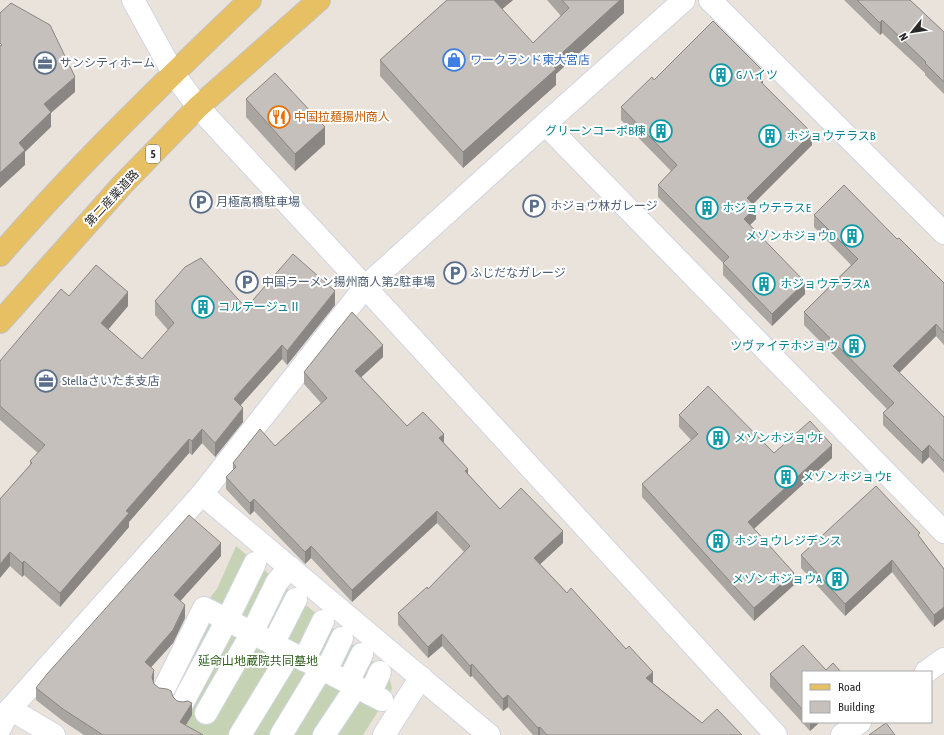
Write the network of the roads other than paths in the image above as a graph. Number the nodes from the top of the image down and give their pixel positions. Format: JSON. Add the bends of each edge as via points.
{"nodes":[{"id":1,"x":134,"y":0,"type":"edge"},
{"id":2,"x":250,"y":0,"type":"edge"},
{"id":3,"x":319,"y":0,"type":"edge"},
{"id":4,"x":684,"y":0,"type":"edge"},
{"id":5,"x":710,"y":0,"type":"edge"},
{"id":6,"x":173,"y":73,"type":"junction"},
{"id":7,"x":198,"y":107,"type":"junction"},
{"id":8,"x":545,"y":124,"type":"junction"},
{"id":9,"x":944,"y":233,"type":"edge"},
{"id":10,"x":0,"y":255,"type":"edge"},
{"id":11,"x":365,"y":287,"type":"junction"},
{"id":12,"x":0,"y":322,"type":"edge"},
{"id":13,"x":202,"y":494,"type":"junction"},
{"id":14,"x":944,"y":532,"type":"edge"},
{"id":15,"x":290,"y":567,"type":"junction"},
{"id":16,"x":241,"y":576,"type":"dead end"},
{"id":17,"x":296,"y":599,"type":"dead end"},
{"id":18,"x":227,"y":620,"type":"junction"},
{"id":19,"x":324,"y":621,"type":"dead end"},
{"id":20,"x":252,"y":633,"type":"junction"},
{"id":21,"x":342,"y":638,"type":"dead end"},
{"id":22,"x":362,"y":654,"type":"dead end"},
{"id":23,"x":303,"y":659,"type":"junction"},
{"id":24,"x":944,"y":659,"type":"edge"},
{"id":25,"x":177,"y":664,"type":"junction"},
{"id":26,"x":927,"y":671,"type":"edge"},
{"id":27,"x":380,"y":672,"type":"dead end"},
{"id":28,"x":198,"y":674,"type":"junction"},
{"id":29,"x":421,"y":677,"type":"junction"},
{"id":30,"x":222,"y":686,"type":"junction"},
{"id":31,"x":164,"y":689,"type":"edge"},
{"id":32,"x":364,"y":691,"type":"junction"},
{"id":33,"x":183,"y":702,"type":"edge"},
{"id":34,"x":10,"y":709,"type":"junction"},
{"id":35,"x":206,"y":713,"type":"dead end"},
{"id":36,"x":859,"y":723,"type":"edge"},
{"id":37,"x":0,"y":728,"type":"edge"},
{"id":38,"x":54,"y":735,"type":"edge"},
{"id":39,"x":240,"y":735,"type":"edge"},
{"id":40,"x":281,"y":735,"type":"edge"},
{"id":41,"x":324,"y":735,"type":"edge"},
{"id":42,"x":384,"y":735,"type":"edge"},
{"id":43,"x":489,"y":735,"type":"edge"},
{"id":44,"x":776,"y":735,"type":"edge"},
{"id":45,"x":842,"y":735,"type":"edge"}],
"edges":[{"from":1,"to":6,"type":"street"},
{"from":2,"to":6,"type":"main road"},
{"from":3,"to":7,"type":"main road","name":"第二産業道路","number":"5"},
{"from":4,"to":8,"type":"street"},
{"from":5,"to":9,"type":"street"},
{"from":6,"to":7,"type":"street"},
{"from":6,"to":10,"type":"main road"},
{"from":7,"to":11,"type":"street"},
{"from":7,"to":12,"type":"main road","name":"第二産業道路","number":"5","via":[[123,184]]},
{"from":8,"to":11,"type":"street"},
{"from":8,"to":14,"type":"street"},
{"from":11,"to":13,"type":"street"},
{"from":11,"to":44,"type":"street"},
{"from":13,"to":15,"type":"street"},
{"from":13,"to":34,"type":"street"},
{"from":15,"to":20,"type":"street","via":[[277,582]]},
{"from":15,"to":29,"type":"street"},
{"from":16,"to":18,"type":"street"},
{"from":17,"to":23,"type":"street"},
{"from":18,"to":20,"type":"street"},
{"from":18,"to":25,"type":"street","via":[[204,608]]},
{"from":18,"to":28,"type":"street"},
{"from":19,"to":23,"type":"street"},
{"from":20,"to":23,"type":"street"},
{"from":20,"to":30,"type":"street"},
{"from":21,"to":23,"type":"street"},
{"from":22,"to":32,"type":"street"},
{"from":23,"to":32,"type":"street"},
{"from":23,"to":39,"type":"street"},
{"from":23,"to":40,"type":"street"},
{"from":24,"to":26,"type":"street"},
{"from":25,"to":28,"type":"street"},
{"from":25,"to":31,"type":"street"},
{"from":27,"to":32,"type":"street"},
{"from":28,"to":30,"type":"street"},
{"from":28,"to":33,"type":"street"},
{"from":29,"to":42,"type":"street"},
{"from":29,"to":43,"type":"street"},
{"from":30,"to":35,"type":"street"},
{"from":32,"to":41,"type":"street"},
{"from":34,"to":37,"type":"street"},
{"from":34,"to":38,"type":"street"},
{"from":36,"to":45,"type":"street"}]}
